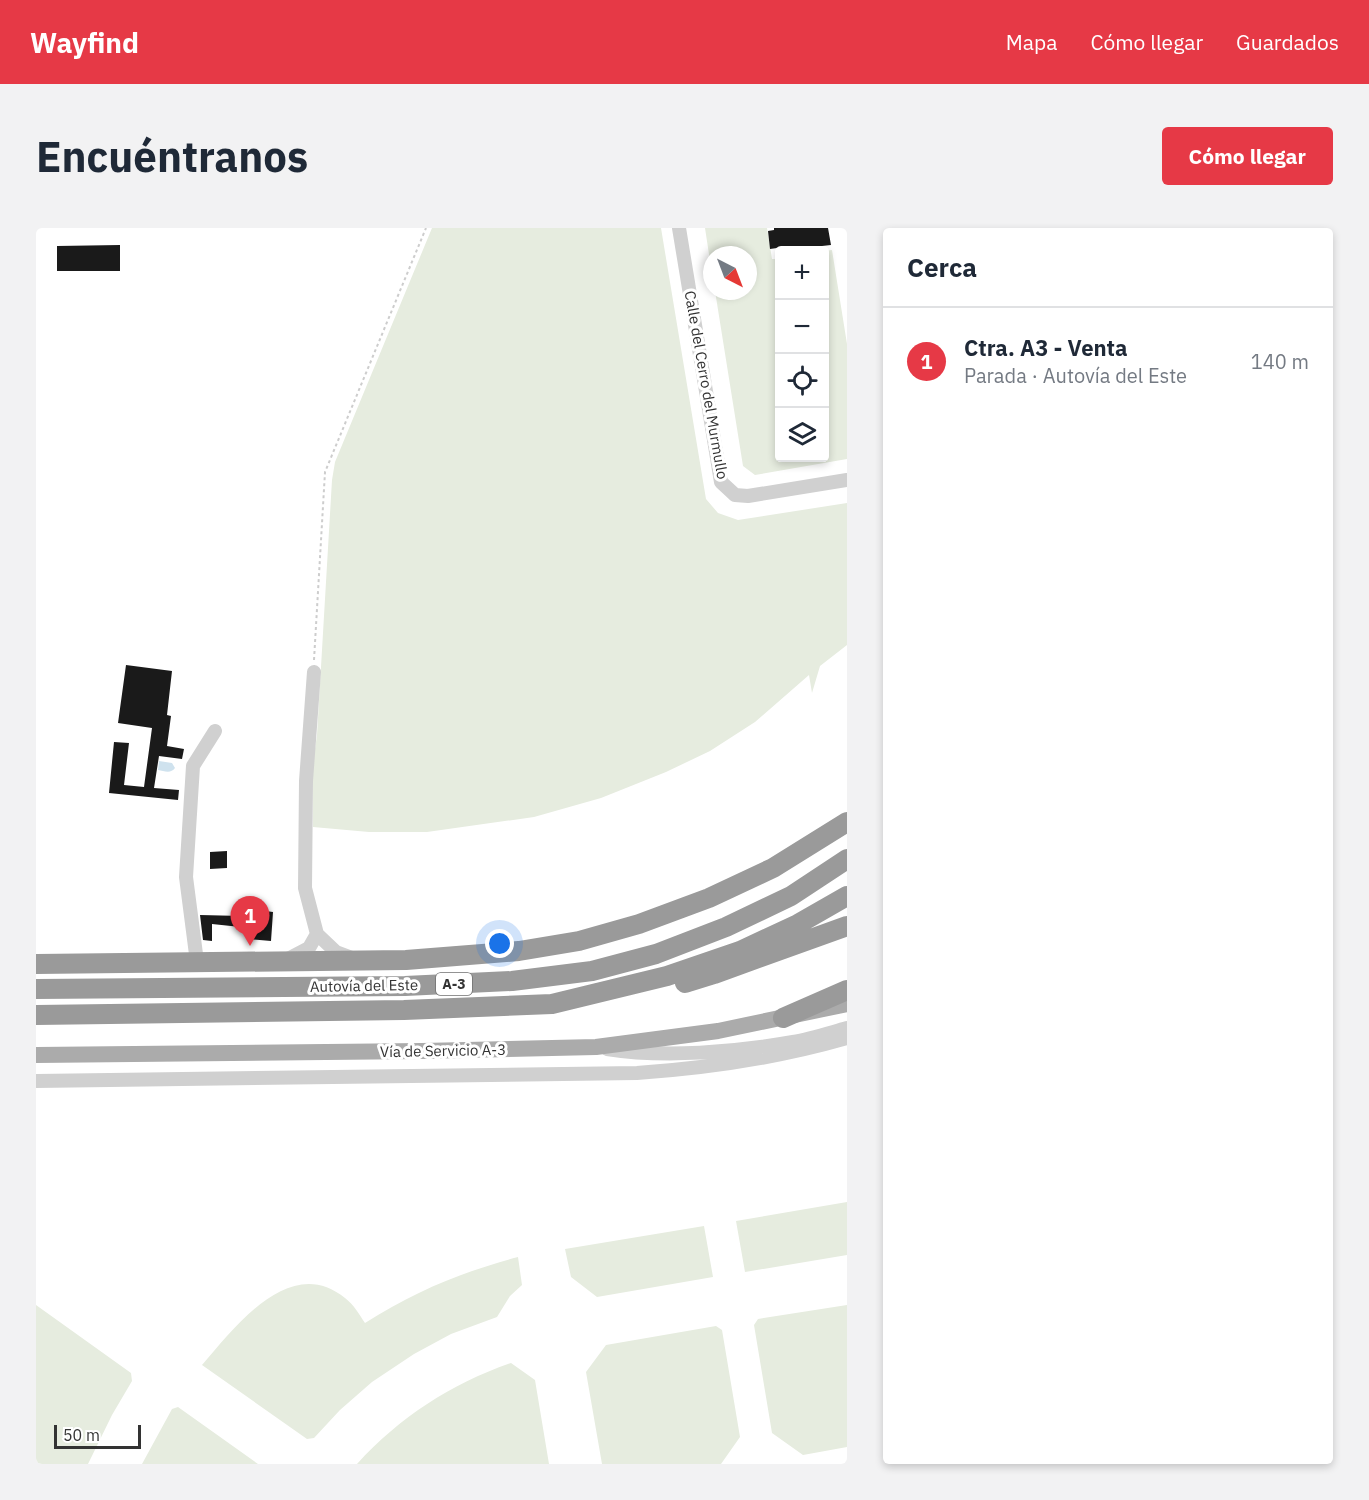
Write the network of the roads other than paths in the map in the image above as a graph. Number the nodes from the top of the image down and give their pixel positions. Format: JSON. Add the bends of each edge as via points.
{"nodes":[{"id":1,"x":679,"y":228,"type":"edge"},
{"id":2,"x":847,"y":480,"type":"edge"},
{"id":3,"x":314,"y":672,"type":"road end"},
{"id":4,"x":215,"y":731,"type":"dead end"},
{"id":5,"x":192,"y":749,"type":"dead end"},
{"id":6,"x":193,"y":766,"type":"junction"},
{"id":7,"x":847,"y":822,"type":"edge"},
{"id":8,"x":847,"y":859,"type":"edge"},
{"id":9,"x":847,"y":896,"type":"edge"},
{"id":10,"x":847,"y":926,"type":"edge"},
{"id":11,"x":317,"y":934,"type":"junction"},
{"id":12,"x":358,"y":960,"type":"junction"},
{"id":13,"x":282,"y":961,"type":"junction"},
{"id":14,"x":197,"y":962,"type":"junction"},
{"id":15,"x":36,"y":964,"type":"edge"},
{"id":16,"x":36,"y":989,"type":"edge"},
{"id":17,"x":847,"y":990,"type":"edge"},
{"id":18,"x":552,"y":1004,"type":"junction"},
{"id":19,"x":847,"y":1004,"type":"edge"},
{"id":20,"x":36,"y":1015,"type":"edge"},
{"id":21,"x":783,"y":1018,"type":"junction"},
{"id":22,"x":847,"y":1028,"type":"edge"},
{"id":23,"x":847,"y":1038,"type":"edge"},
{"id":24,"x":596,"y":1047,"type":"junction"},
{"id":25,"x":36,"y":1055,"type":"edge"},
{"id":26,"x":36,"y":1081,"type":"edge"}],
"edges":[{"from":1,"to":2,"type":"street","name":"Calle del Cerro del Murmullo","via":[[721,482],[735,495],[748,496]]},
{"from":3,"to":11,"type":"street","via":[[306,781],[305,888]]},
{"from":4,"to":6,"type":"street"},
{"from":5,"to":6,"type":"street"},
{"from":6,"to":14,"type":"street","via":[[186,877]]},
{"from":7,"to":12,"type":"highway","via":[[772,868],[710,898],[579,941],[519,951]]},
{"from":8,"to":16,"type":"highway","name":"Autovía del Este","number":"A-3","via":[[791,896],[726,927],[656,954],[592,971],[512,981],[405,986]]},
{"from":9,"to":18,"type":"highway","name":"Autovía del Este","number":"A-3","via":[[740,951],[667,976]]},
{"from":10,"to":18,"type":"highway","via":[[714,974],[633,998]]},
{"from":11,"to":12,"type":"street","via":[[336,952]]},
{"from":11,"to":13,"type":"street","via":[[309,948]]},
{"from":12,"to":13,"type":"highway"},
{"from":13,"to":14,"type":"highway"},
{"from":14,"to":15,"type":"highway"},
{"from":17,"to":21,"type":"highway"},
{"from":18,"to":20,"type":"highway","name":"Autovía del Este","number":"A-3"},
{"from":19,"to":21,"type":"main road","name":"Vía de Servicio A-3"},
{"from":21,"to":24,"type":"main road","name":"Vía de Servicio A-3"},
{"from":22,"to":24,"type":"street","via":[[794,1042],[720,1050],[636,1053]]},
{"from":23,"to":26,"type":"street","via":[[796,1053],[692,1070],[637,1073]]},
{"from":24,"to":25,"type":"main road","name":"Vía de Servicio A-3"}]}
